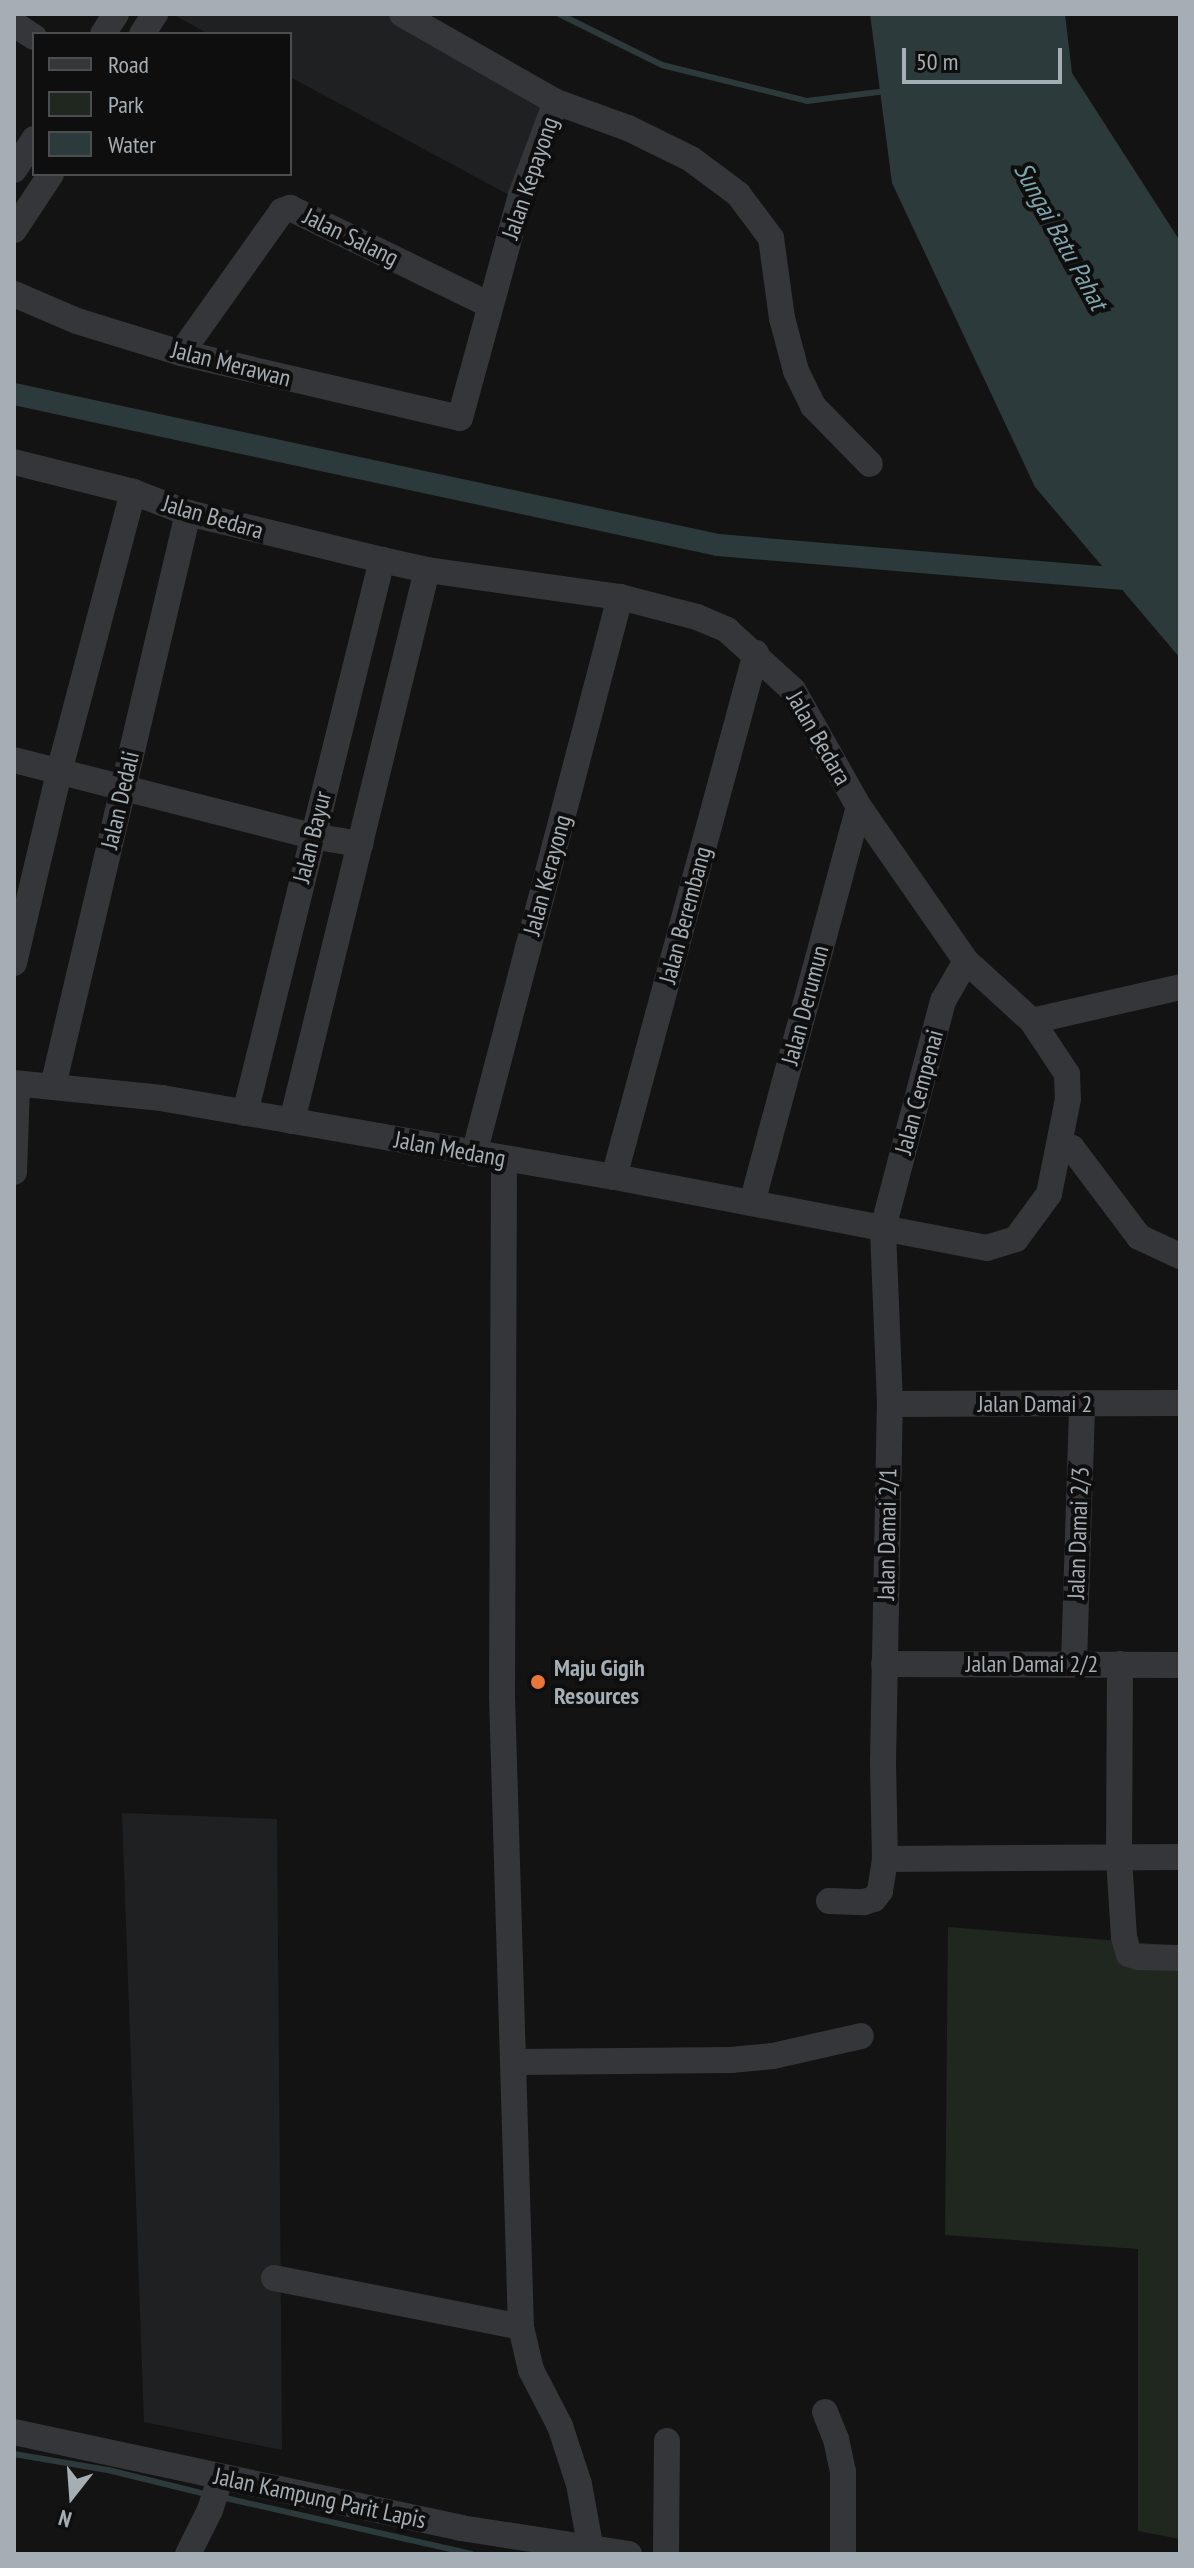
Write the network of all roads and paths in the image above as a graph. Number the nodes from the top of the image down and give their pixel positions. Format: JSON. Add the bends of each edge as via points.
{"nodes":[{"id":1,"x":116,"y":14,"type":"edge"},
{"id":2,"x":155,"y":14,"type":"edge"},
{"id":3,"x":402,"y":14,"type":"edge"},
{"id":4,"x":14,"y":24,"type":"edge"},
{"id":5,"x":104,"y":32,"type":"edge"},
{"id":6,"x":143,"y":32,"type":"edge"},
{"id":7,"x":32,"y":36,"type":"edge"},
{"id":8,"x":556,"y":102,"type":"junction"},
{"id":9,"x":32,"y":142,"type":"edge"},
{"id":10,"x":14,"y":170,"type":"edge"},
{"id":11,"x":50,"y":176,"type":"edge"},
{"id":12,"x":14,"y":230,"type":"edge"},
{"id":13,"x":14,"y":294,"type":"edge"},
{"id":14,"x":490,"y":305,"type":"junction"},
{"id":15,"x":181,"y":353,"type":"junction"},
{"id":16,"x":453,"y":418,"type":"joint"},
{"id":17,"x":14,"y":462,"type":"edge"},
{"id":18,"x":870,"y":464,"type":"dead end"},
{"id":19,"x":133,"y":492,"type":"junction"},
{"id":20,"x":188,"y":513,"type":"junction"},
{"id":21,"x":382,"y":560,"type":"junction"},
{"id":22,"x":427,"y":570,"type":"junction"},
{"id":23,"x":620,"y":597,"type":"junction"},
{"id":24,"x":756,"y":653,"type":"junction"},
{"id":25,"x":14,"y":760,"type":"edge"},
{"id":26,"x":59,"y":772,"type":"junction"},
{"id":27,"x":123,"y":788,"type":"junction"},
{"id":28,"x":859,"y":807,"type":"junction"},
{"id":29,"x":312,"y":836,"type":"junction"},
{"id":30,"x":360,"y":844,"type":"junction"},
{"id":31,"x":966,"y":961,"type":"junction"},
{"id":32,"x":14,"y":963,"type":"edge"},
{"id":33,"x":1180,"y":987,"type":"edge"},
{"id":34,"x":1032,"y":1021,"type":"junction"},
{"id":35,"x":15,"y":1084,"type":"edge"},
{"id":36,"x":53,"y":1086,"type":"junction"},
{"id":37,"x":245,"y":1113,"type":"junction"},
{"id":38,"x":292,"y":1121,"type":"junction"},
{"id":39,"x":1061,"y":1146,"type":"junction"},
{"id":40,"x":474,"y":1154,"type":"junction"},
{"id":41,"x":504,"y":1159,"type":"junction"},
{"id":42,"x":14,"y":1172,"type":"edge"},
{"id":43,"x":614,"y":1177,"type":"junction"},
{"id":44,"x":752,"y":1203,"type":"junction"},
{"id":45,"x":883,"y":1228,"type":"junction"},
{"id":46,"x":1180,"y":1256,"type":"edge"},
{"id":47,"x":1082,"y":1403,"type":"junction"},
{"id":48,"x":1180,"y":1403,"type":"edge"},
{"id":49,"x":890,"y":1404,"type":"junction"},
{"id":50,"x":1074,"y":1663,"type":"junction"},
{"id":51,"x":884,"y":1664,"type":"junction"},
{"id":52,"x":1120,"y":1664,"type":"junction"},
{"id":53,"x":1180,"y":1665,"type":"edge"},
{"id":54,"x":1180,"y":1857,"type":"edge"},
{"id":55,"x":1119,"y":1858,"type":"junction"},
{"id":56,"x":885,"y":1859,"type":"junction"},
{"id":57,"x":829,"y":1901,"type":"dead end"},
{"id":58,"x":1180,"y":1958,"type":"edge"},
{"id":59,"x":861,"y":2036,"type":"dead end"},
{"id":60,"x":515,"y":2062,"type":"junction"},
{"id":61,"x":274,"y":2278,"type":"dead end"},
{"id":62,"x":521,"y":2327,"type":"junction"},
{"id":63,"x":825,"y":2412,"type":"dead end"},
{"id":64,"x":14,"y":2432,"type":"edge"},
{"id":65,"x":667,"y":2441,"type":"dead end"},
{"id":66,"x":217,"y":2491,"type":"junction"},
{"id":67,"x":591,"y":2550,"type":"junction"},
{"id":68,"x":188,"y":2554,"type":"edge"},
{"id":69,"x":629,"y":2554,"type":"edge"},
{"id":70,"x":666,"y":2554,"type":"edge"},
{"id":71,"x":843,"y":2554,"type":"edge"}],
"edges":[{"from":1,"to":5,"type":"street"},
{"from":2,"to":6,"type":"street"},
{"from":3,"to":8,"type":"street","name":"Jalan Kepayong"},
{"from":4,"to":7,"type":"street"},
{"from":8,"to":14,"type":"street","name":"Jalan Kepayong","via":[[521,195]]},
{"from":8,"to":18,"type":"street","via":[[628,128],[691,159],[738,194],[771,238],[782,318],[796,371],[813,406]]},
{"from":9,"to":10,"type":"street"},
{"from":11,"to":12,"type":"street"},
{"from":13,"to":15,"type":"street","name":"Jalan Merawan","via":[[77,321]]},
{"from":14,"to":15,"type":"street","name":"Jalan Salang","via":[[290,208],[282,211]]},
{"from":14,"to":16,"type":"street","name":"Jalan Kepayong","via":[[463,413]]},
{"from":15,"to":16,"type":"street","name":"Jalan Merawan"},
{"from":17,"to":19,"type":"street","name":"Jalan Bedara"},
{"from":19,"to":20,"type":"street","name":"Jalan Bedara"},
{"from":19,"to":26,"type":"street"},
{"from":20,"to":21,"type":"street","name":"Jalan Bedara"},
{"from":20,"to":27,"type":"street","name":"Jalan Dedali"},
{"from":21,"to":22,"type":"street","name":"Jalan Bedara"},
{"from":21,"to":29,"type":"street","name":"Jalan Bayur"},
{"from":22,"to":23,"type":"street","name":"Jalan Bedara"},
{"from":22,"to":30,"type":"street","name":"Jalan Bayur"},
{"from":23,"to":24,"type":"street","name":"Jalan Bedara","via":[[697,617],[727,630]]},
{"from":23,"to":40,"type":"street","name":"Jalan Kerayong"},
{"from":24,"to":28,"type":"street","name":"Jalan Bedara","via":[[793,690]]},
{"from":24,"to":43,"type":"street","name":"Jalan Berembang"},
{"from":25,"to":26,"type":"street"},
{"from":26,"to":27,"type":"street"},
{"from":26,"to":32,"type":"street"},
{"from":27,"to":29,"type":"street"},
{"from":27,"to":36,"type":"street","name":"Jalan Dedali"},
{"from":28,"to":31,"type":"street","name":"Jalan Bedara"},
{"from":28,"to":44,"type":"street","name":"Jalan Derumun"},
{"from":29,"to":30,"type":"street"},
{"from":29,"to":37,"type":"street","name":"Jalan Bayur"},
{"from":30,"to":38,"type":"street","name":"Jalan Bayur"},
{"from":31,"to":34,"type":"street","name":"Jalan Bedara"},
{"from":31,"to":45,"type":"street","name":"Jalan Cempenai","via":[[943,1001]]},
{"from":33,"to":34,"type":"street"},
{"from":34,"to":39,"type":"street","name":"Jalan Bedara","via":[[1067,1074]]},
{"from":35,"to":36,"type":"street","name":"Jalan Medang"},
{"from":35,"to":42,"type":"street"},
{"from":36,"to":37,"type":"street","name":"Jalan Medang"},
{"from":37,"to":38,"type":"street","name":"Jalan Medang"},
{"from":38,"to":40,"type":"street","name":"Jalan Medang"},
{"from":39,"to":45,"type":"street","name":"Jalan Bedara","via":[[1049,1194],[1016,1239],[987,1248]]},
{"from":39,"to":46,"type":"street","via":[[1072,1148],[1139,1237]]},
{"from":40,"to":41,"type":"street","name":"Jalan Medang"},
{"from":41,"to":43,"type":"street","name":"Jalan Medang"},
{"from":41,"to":60,"type":"street","via":[[502,1696]]},
{"from":43,"to":44,"type":"street","name":"Jalan Medang"},
{"from":44,"to":45,"type":"street","name":"Jalan Medang"},
{"from":45,"to":49,"type":"street","name":"Jalan Cempenai"},
{"from":47,"to":48,"type":"street","name":"Jalan Damai 2"},
{"from":47,"to":49,"type":"street","name":"Jalan Damai 2"},
{"from":47,"to":50,"type":"street","name":"Jalan Damai 2/3"},
{"from":49,"to":51,"type":"street","name":"Jalan Damai 2/1"},
{"from":50,"to":51,"type":"street","name":"Jalan Damai 2/2"},
{"from":50,"to":52,"type":"street","name":"Jalan Damai 2/2"},
{"from":51,"to":56,"type":"street","name":"Jalan Damai 2/1"},
{"from":52,"to":53,"type":"street","name":"Jalan Damai 2/2"},
{"from":52,"to":55,"type":"street"},
{"from":54,"to":55,"type":"street"},
{"from":55,"to":56,"type":"street"},
{"from":55,"to":58,"type":"street","via":[[1129,1954]]},
{"from":56,"to":57,"type":"street","name":"Jalan Damai 2/1","via":[[874,1899]]},
{"from":59,"to":60,"type":"street","via":[[731,2060]]},
{"from":60,"to":62,"type":"street"},
{"from":61,"to":62,"type":"street"},
{"from":62,"to":67,"type":"street","via":[[531,2370],[579,2484]]},
{"from":63,"to":71,"type":"street","via":[[843,2472]]},
{"from":64,"to":66,"type":"street","name":"Jalan Kampung Parit Lapis"},
{"from":65,"to":70,"type":"street"},
{"from":66,"to":67,"type":"street","name":"Jalan Kampung Parit Lapis"},
{"from":66,"to":68,"type":"street"},
{"from":67,"to":69,"type":"street","name":"Jalan Kampung Parit Lapis"}]}
